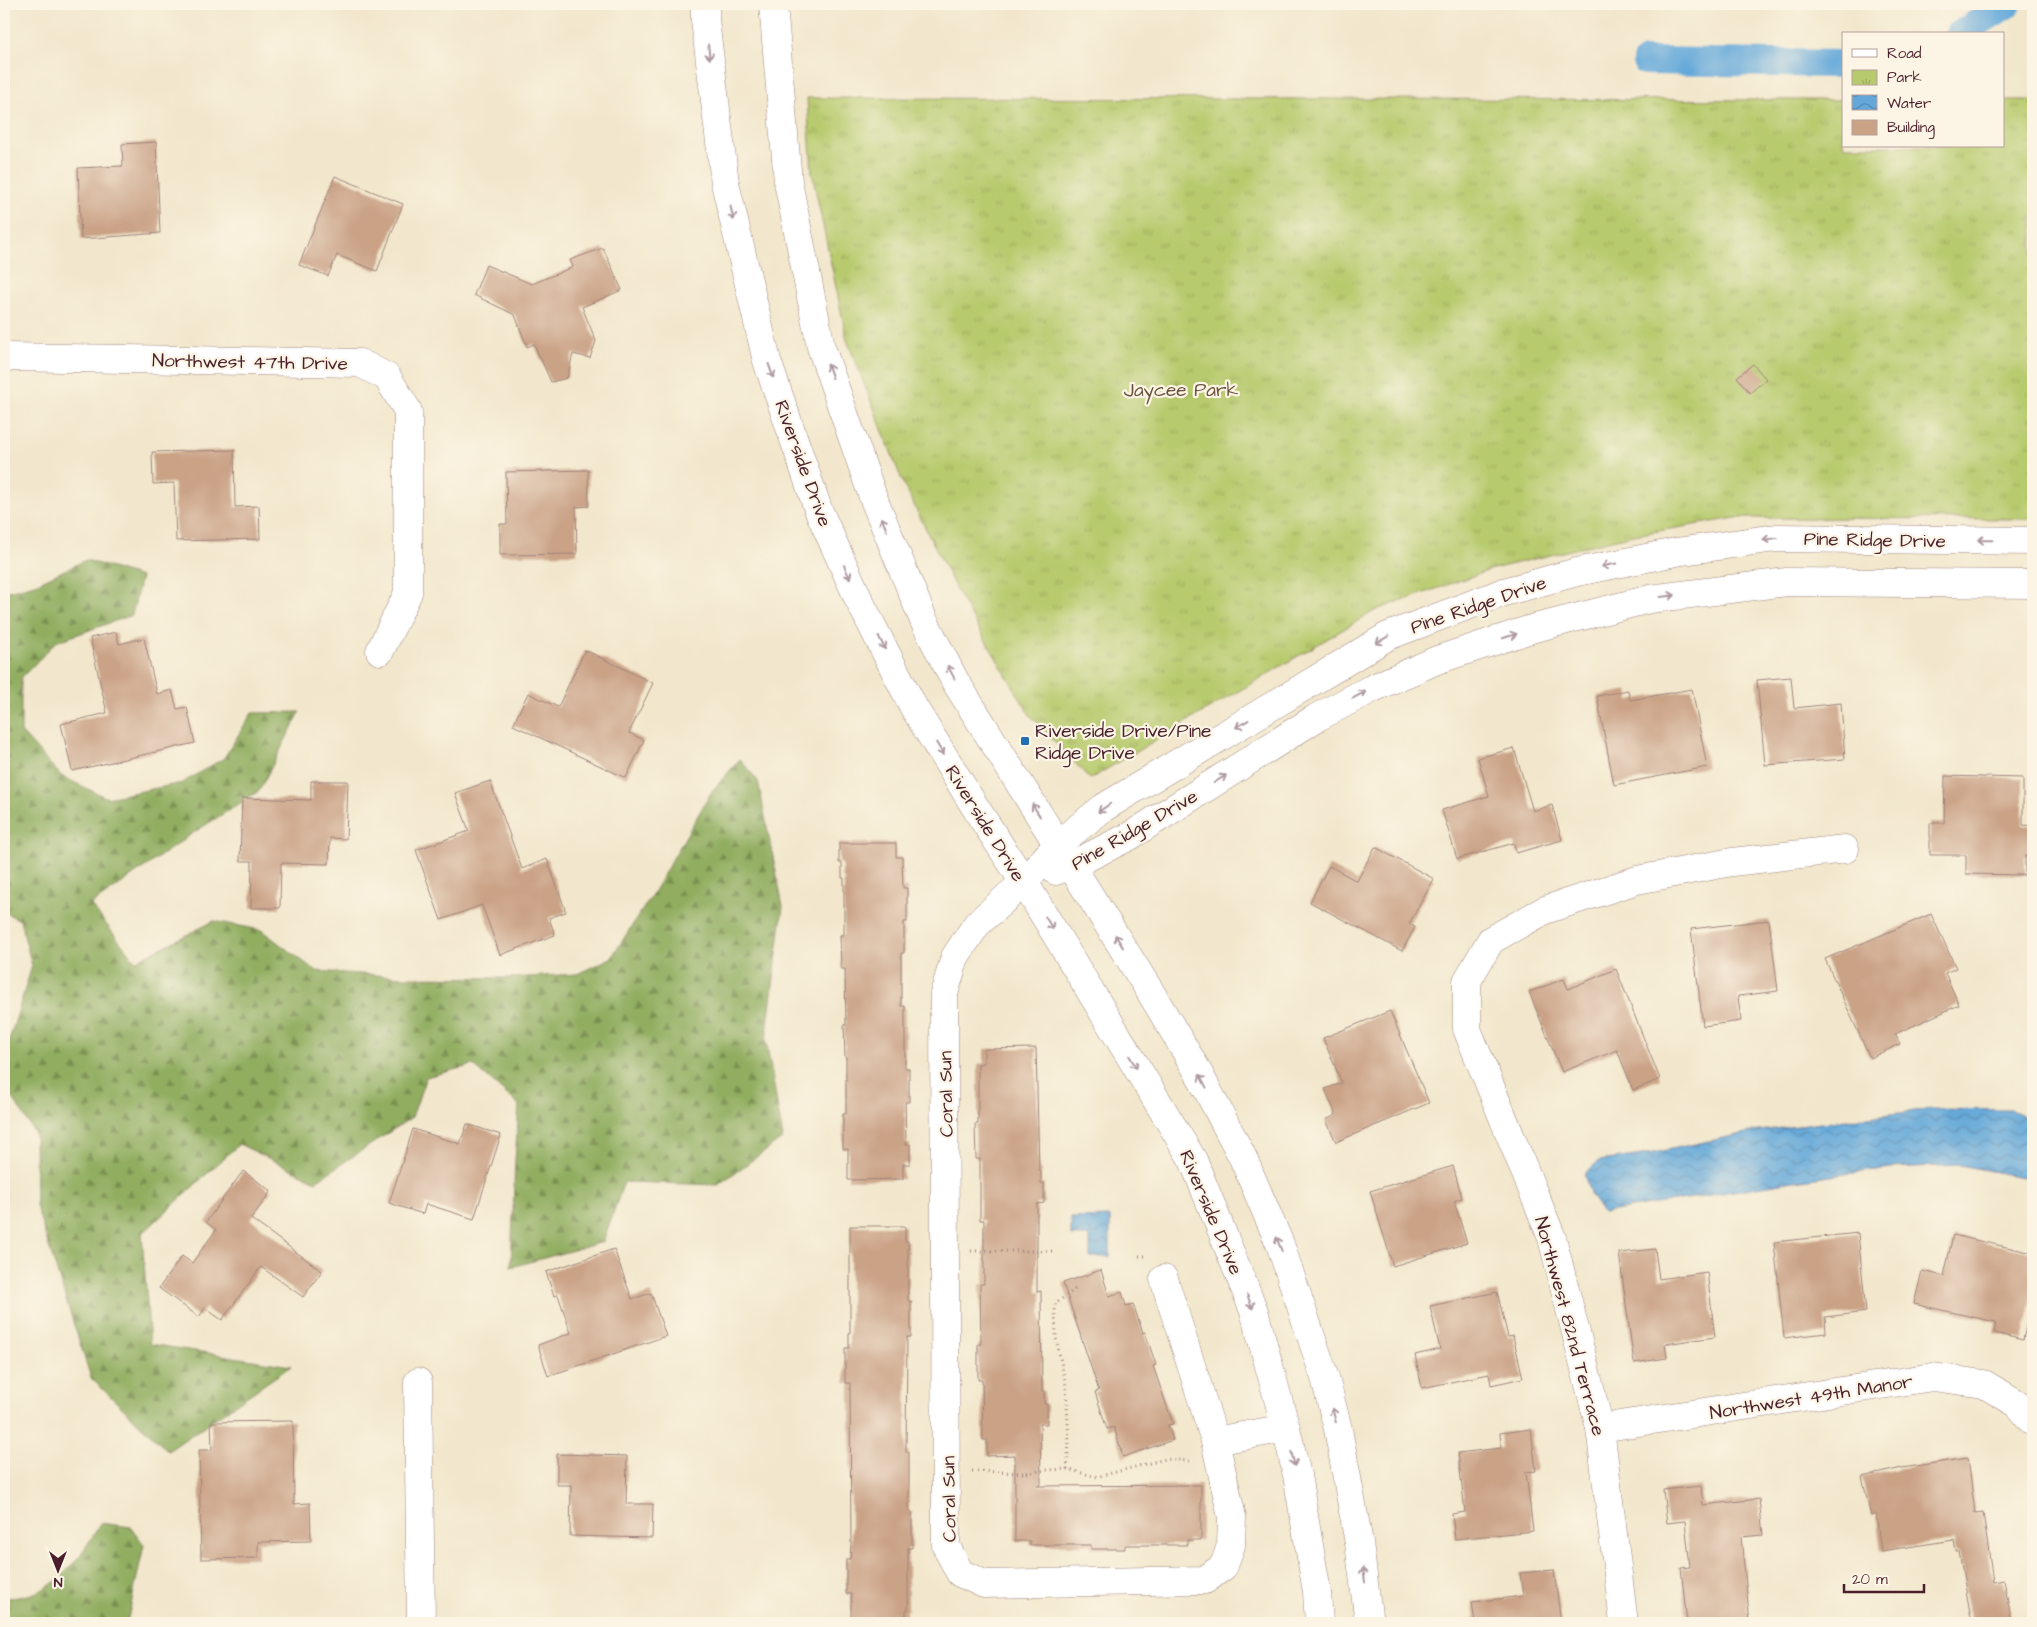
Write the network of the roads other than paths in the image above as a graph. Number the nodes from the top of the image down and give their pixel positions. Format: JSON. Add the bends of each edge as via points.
{"nodes":[{"id":1,"x":705,"y":4,"type":"edge"},
{"id":2,"x":773,"y":4,"type":"edge"},
{"id":3,"x":4,"y":357,"type":"edge"},
{"id":4,"x":2033,"y":541,"type":"edge"},
{"id":5,"x":2033,"y":584,"type":"edge"},
{"id":6,"x":380,"y":651,"type":"dead end"},
{"id":7,"x":1845,"y":849,"type":"dead end"},
{"id":8,"x":1065,"y":855,"type":"junction"},
{"id":9,"x":1024,"y":882,"type":"junction"},
{"id":10,"x":1164,"y":1279,"type":"dead end"},
{"id":11,"x":418,"y":1382,"type":"dead end"},
{"id":12,"x":2026,"y":1413,"type":"edge"},
{"id":13,"x":1286,"y":1428,"type":"junction"},
{"id":14,"x":1600,"y":1428,"type":"junction"},
{"id":15,"x":1218,"y":1450,"type":"junction"},
{"id":16,"x":421,"y":1623,"type":"edge"},
{"id":17,"x":1320,"y":1623,"type":"edge"},
{"id":18,"x":1369,"y":1623,"type":"edge"},
{"id":19,"x":1624,"y":1623,"type":"edge"}],
"edges":[{"from":1,"to":9,"type":"street","name":"Riverside Drive","one_way":true,"via":[[725,183],[767,361],[818,509],[914,708]]},
{"from":8,"to":2,"type":"street","one_way":true,"via":[[955,681],[924,620],[873,497],[821,347],[788,182]]},
{"from":3,"to":6,"type":"street","name":"Northwest 47th Drive","via":[[360,363],[387,377],[408,411],[408,593]]},
{"from":4,"to":8,"type":"street","name":"Pine Ridge Drive","one_way":true,"via":[[1776,538],[1676,552],[1595,568],[1504,592],[1388,636],[1102,808]]},
{"from":8,"to":5,"type":"street","name":"Pine Ridge Drive","one_way":true,"via":[[1130,836],[1316,718],[1371,689],[1437,660],[1532,629],[1650,598],[1787,582]]},
{"from":7,"to":14,"type":"street","name":"Northwest 82nd Terrace","via":[[1732,862],[1637,880],[1545,910],[1491,940],[1467,981],[1467,1029],[1552,1238]]},
{"from":8,"to":9,"type":"street","name":"Pine Ridge Drive"},
{"from":18,"to":8,"type":"street","one_way":true,"via":[[1359,1543],[1338,1429],[1280,1244],[1243,1158],[1197,1070]]},
{"from":9,"to":13,"type":"street","name":"Riverside Drive","one_way":true,"via":[[1192,1160],[1254,1312]]},
{"from":9,"to":15,"type":"street","name":"Coral Sun","via":[[977,924],[955,956],[944,994],[946,1546],[960,1573],[984,1584],[1205,1580],[1224,1566],[1231,1545],[1232,1517]]},
{"from":10,"to":15,"type":"street","name":"Coral Sun"},
{"from":11,"to":16,"type":"street"},
{"from":12,"to":14,"type":"street","name":"Northwest 49th Manor","via":[[1984,1384],[1933,1377]]},
{"from":13,"to":15,"type":"street"},
{"from":13,"to":17,"type":"street","name":"Riverside Drive","one_way":true},
{"from":14,"to":19,"type":"street","name":"Northwest 82nd Terrace"}]}
